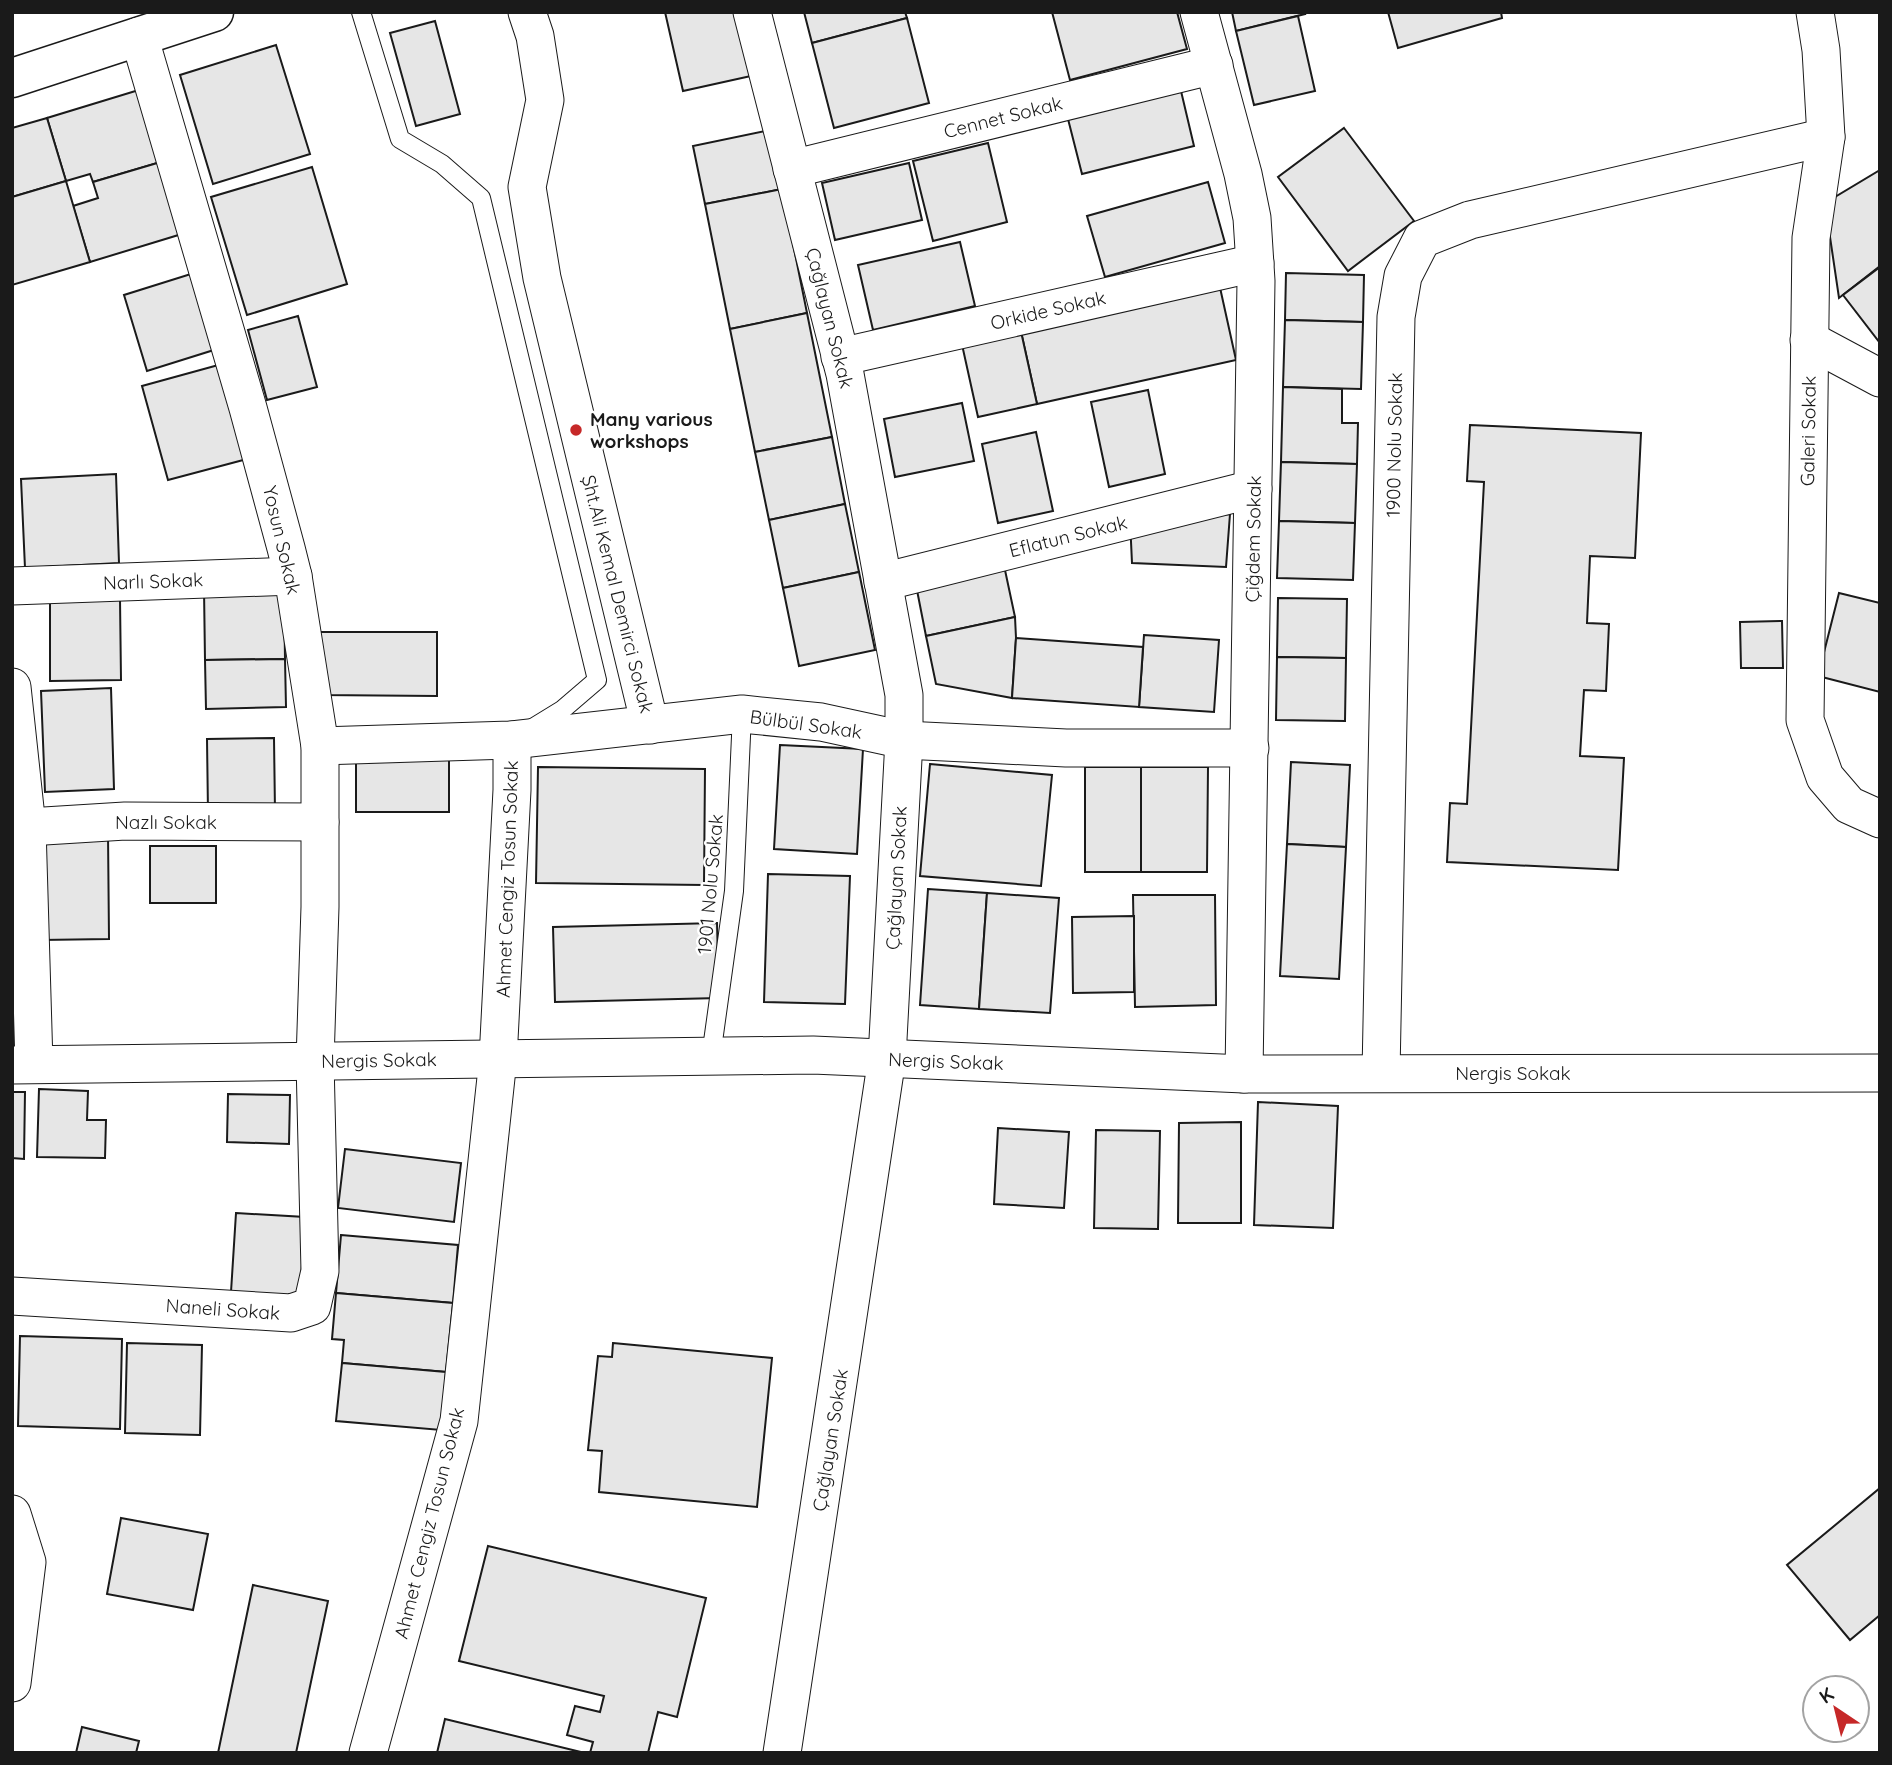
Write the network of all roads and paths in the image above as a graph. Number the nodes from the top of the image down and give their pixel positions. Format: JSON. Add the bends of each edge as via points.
{"nodes":[{"id":1,"x":214,"y":12,"type":"edge"},
{"id":2,"x":361,"y":12,"type":"edge"},
{"id":3,"x":527,"y":12,"type":"edge"},
{"id":4,"x":752,"y":12,"type":"edge"},
{"id":5,"x":1199,"y":12,"type":"edge"},
{"id":6,"x":1815,"y":12,"type":"edge"},
{"id":7,"x":139,"y":36,"type":"junction"},
{"id":8,"x":1214,"y":65,"type":"junction"},
{"id":9,"x":12,"y":78,"type":"edge"},
{"id":10,"x":1826,"y":137,"type":"junction"},
{"id":11,"x":792,"y":169,"type":"junction"},
{"id":12,"x":1255,"y":263,"type":"junction"},
{"id":13,"x":1810,"y":340,"type":"junction"},
{"id":14,"x":840,"y":357,"type":"junction"},
{"id":15,"x":1880,"y":378,"type":"edge"},
{"id":16,"x":1254,"y":489,"type":"junction"},
{"id":17,"x":293,"y":576,"type":"junction"},
{"id":18,"x":883,"y":582,"type":"junction"},
{"id":19,"x":12,"y":586,"type":"edge"},
{"id":20,"x":12,"y":687,"type":"edge"},
{"id":21,"x":742,"y":714,"type":"junction"},
{"id":22,"x":650,"y":725,"type":"junction"},
{"id":23,"x":512,"y":740,"type":"junction"},
{"id":24,"x":904,"y":740,"type":"junction"},
{"id":25,"x":320,"y":746,"type":"junction"},
{"id":26,"x":1250,"y":748,"type":"junction"},
{"id":27,"x":1880,"y":819,"type":"edge"},
{"id":28,"x":320,"y":822,"type":"junction"},
{"id":29,"x":19,"y":827,"type":"edge"},
{"id":30,"x":711,"y":1056,"type":"junction"},
{"id":31,"x":887,"y":1058,"type":"junction"},
{"id":32,"x":498,"y":1059,"type":"junction"},
{"id":33,"x":315,"y":1061,"type":"junction"},
{"id":34,"x":23,"y":1065,"type":"edge"},
{"id":35,"x":1381,"y":1073,"type":"junction"},
{"id":36,"x":1880,"y":1073,"type":"edge"},
{"id":37,"x":1244,"y":1074,"type":"junction"},
{"id":38,"x":12,"y":1296,"type":"edge"},
{"id":39,"x":12,"y":1514,"type":"edge"},
{"id":40,"x":12,"y":1683,"type":"edge"},
{"id":41,"x":368,"y":1753,"type":"edge"},
{"id":42,"x":782,"y":1753,"type":"edge"}],
"edges":[{"from":1,"to":7,"type":"highway"},
{"from":2,"to":23,"type":"lane","name":"Ahmet Cengiz Tosun Sokak","via":[[400,139],[442,164],[481,198],[597,680],[562,710]]},
{"from":3,"to":22,"type":"street","name":"Şht.Ali Kemal Demirci Sokak","via":[[545,100],[527,187],[542,278]]},
{"from":4,"to":11,"type":"street","name":"Çağlayan Sokak"},
{"from":5,"to":8,"type":"street","name":"Çiğdem Sokak"},
{"from":6,"to":10,"type":"street","name":"Galeri Sokak"},
{"from":7,"to":9,"type":"highway"},
{"from":7,"to":17,"type":"street","name":"Yosun Sokak"},
{"from":8,"to":11,"type":"street","name":"Cennet Sokak"},
{"from":8,"to":12,"type":"street","name":"Çiğdem Sokak","via":[[1243,174]]},
{"from":10,"to":13,"type":"street","name":"Galeri Sokak","via":[[1811,238]]},
{"from":10,"to":35,"type":"street","name":"1900 Nolu Sokak","via":[[1470,220],[1422,239],[1404,276],[1396,317]]},
{"from":11,"to":14,"type":"street","name":"Çağlayan Sokak"},
{"from":12,"to":14,"type":"street","name":"Orkide Sokak"},
{"from":12,"to":16,"type":"street","name":"Çiğdem Sokak"},
{"from":13,"to":15,"type":"street"},
{"from":13,"to":27,"type":"street","name":"Galeri Sokak","via":[[1805,720],[1825,777],[1849,805]]},
{"from":14,"to":18,"type":"street","name":"Çağlayan Sokak"},
{"from":16,"to":18,"type":"street","name":"Eflatun Sokak"},
{"from":16,"to":26,"type":"street","name":"Çiğdem Sokak"},
{"from":17,"to":19,"type":"street","name":"Narlı Sokak"},
{"from":17,"to":25,"type":"street","name":"Yosun Sokak"},
{"from":18,"to":24,"type":"street","name":"Çağlayan Sokak","via":[[904,695]]},
{"from":20,"to":29,"type":"street"},
{"from":21,"to":22,"type":"street","name":"Bülbül Sokak"},
{"from":21,"to":24,"type":"street","name":"Bülbül Sokak","via":[[821,722]]},
{"from":21,"to":30,"type":"lane","name":"1901 Nolu Sokak","via":[[734,891]]},
{"from":22,"to":23,"type":"street","name":"Bülbül Sokak"},
{"from":23,"to":25,"type":"street","name":"Bülbül Sokak"},
{"from":23,"to":32,"type":"street","name":"Ahmet Cengiz Tosun Sokak"},
{"from":24,"to":26,"type":"street","name":"Bülbül Sokak","via":[[1066,748]]},
{"from":24,"to":31,"type":"street","name":"Çağlayan Sokak"},
{"from":25,"to":28,"type":"street","name":"Yosun Sokak"},
{"from":26,"to":37,"type":"street","name":"Çiğdem Sokak"},
{"from":28,"to":29,"type":"street","name":"Nazlı Sokak","via":[[125,821]]},
{"from":28,"to":33,"type":"street","name":"Yosun Sokak"},
{"from":29,"to":34,"type":"street"},
{"from":30,"to":31,"type":"street","name":"Nergis Sokak"},
{"from":30,"to":32,"type":"street","name":"Nergis Sokak"},
{"from":31,"to":37,"type":"street","name":"Nergis Sokak"},
{"from":31,"to":42,"type":"street","name":"Çağlayan Sokak"},
{"from":32,"to":33,"type":"street","name":"Nergis Sokak"},
{"from":32,"to":41,"type":"street","name":"Ahmet Cengiz Tosun Sokak","via":[[459,1421]]},
{"from":33,"to":34,"type":"street","name":"Nergis Sokak"},
{"from":33,"to":38,"type":"street","name":"Naneli Sokak","via":[[320,1270],[312,1306],[291,1313]]},
{"from":35,"to":36,"type":"street","name":"Nergis Sokak"},
{"from":35,"to":37,"type":"street","name":"Nergis Sokak"},
{"from":39,"to":40,"type":"street","via":[[27,1562]]}]}
